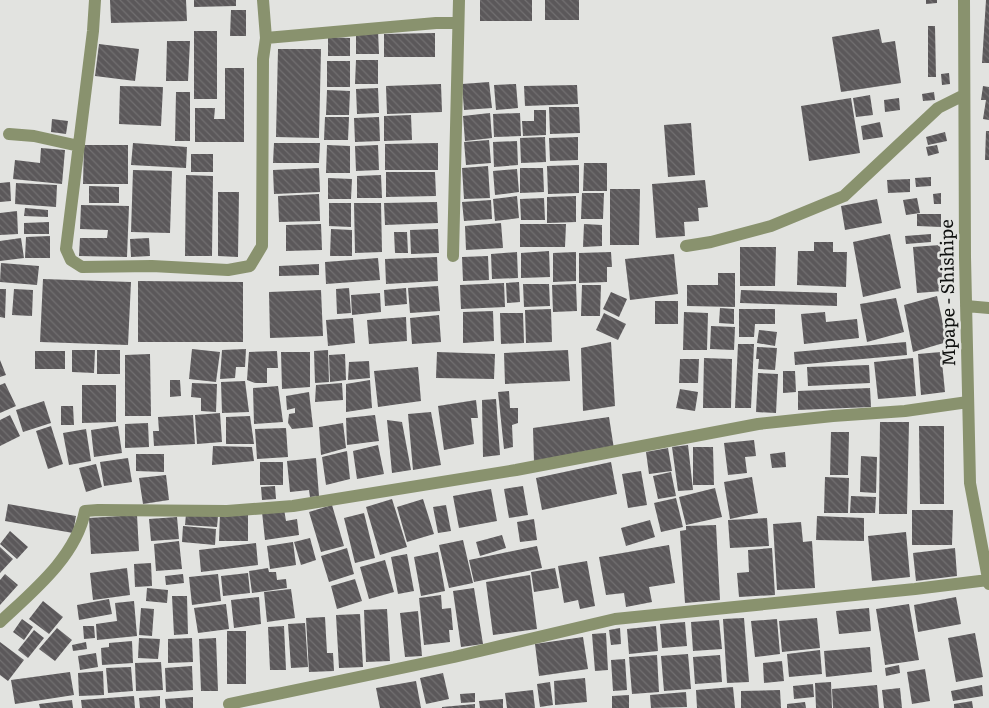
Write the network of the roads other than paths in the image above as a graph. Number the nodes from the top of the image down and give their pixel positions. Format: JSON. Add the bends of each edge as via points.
{"nodes":[{"id":1,"x":94,"y":0,"type":"edge"},
{"id":2,"x":263,"y":0,"type":"edge"},
{"id":3,"x":459,"y":0,"type":"edge"},
{"id":4,"x":964,"y":0,"type":"edge"},
{"id":5,"x":458,"y":23,"type":"junction"},
{"id":6,"x":266,"y":38,"type":"junction"},
{"id":7,"x":964,"y":95,"type":"junction"},
{"id":8,"x":9,"y":134,"type":"dead end"},
{"id":9,"x":79,"y":146,"type":"junction"},
{"id":10,"x":686,"y":246,"type":"dead end"},
{"id":11,"x":453,"y":256,"type":"dead end"},
{"id":12,"x":966,"y":306,"type":"junction"},
{"id":13,"x":989,"y":308,"type":"edge"},
{"id":14,"x":968,"y":402,"type":"junction"},
{"id":15,"x":989,"y":582,"type":"edge"},
{"id":16,"x":0,"y":622,"type":"edge"},
{"id":17,"x":229,"y":704,"type":"dead end"}],
"edges":[{"from":1,"to":9,"type":"street"},
{"from":2,"to":6,"type":"street"},
{"from":3,"to":5,"type":"street"},
{"from":4,"to":7,"type":"street","name":"Mpape - Shishipe"},
{"from":5,"to":6,"type":"street"},
{"from":5,"to":11,"type":"street"},
{"from":6,"to":9,"type":"street","via":[[263,59],[262,246],[250,266],[228,270],[82,267],[71,260],[66,249]]},
{"from":7,"to":10,"type":"street","via":[[938,108],[844,196],[771,226]]},
{"from":7,"to":12,"type":"street","name":"Mpape - Shishipe"},
{"from":8,"to":9,"type":"street"},
{"from":12,"to":13,"type":"street"},
{"from":12,"to":14,"type":"street","name":"Mpape - Shishipe"},
{"from":14,"to":15,"type":"street","name":"Mpape - Shishipe","via":[[970,483]]},
{"from":14,"to":16,"type":"street","via":[[758,424],[516,470],[293,506],[227,511],[85,511],[72,544],[42,582]]},
{"from":15,"to":17,"type":"street","via":[[615,620]]}]}
